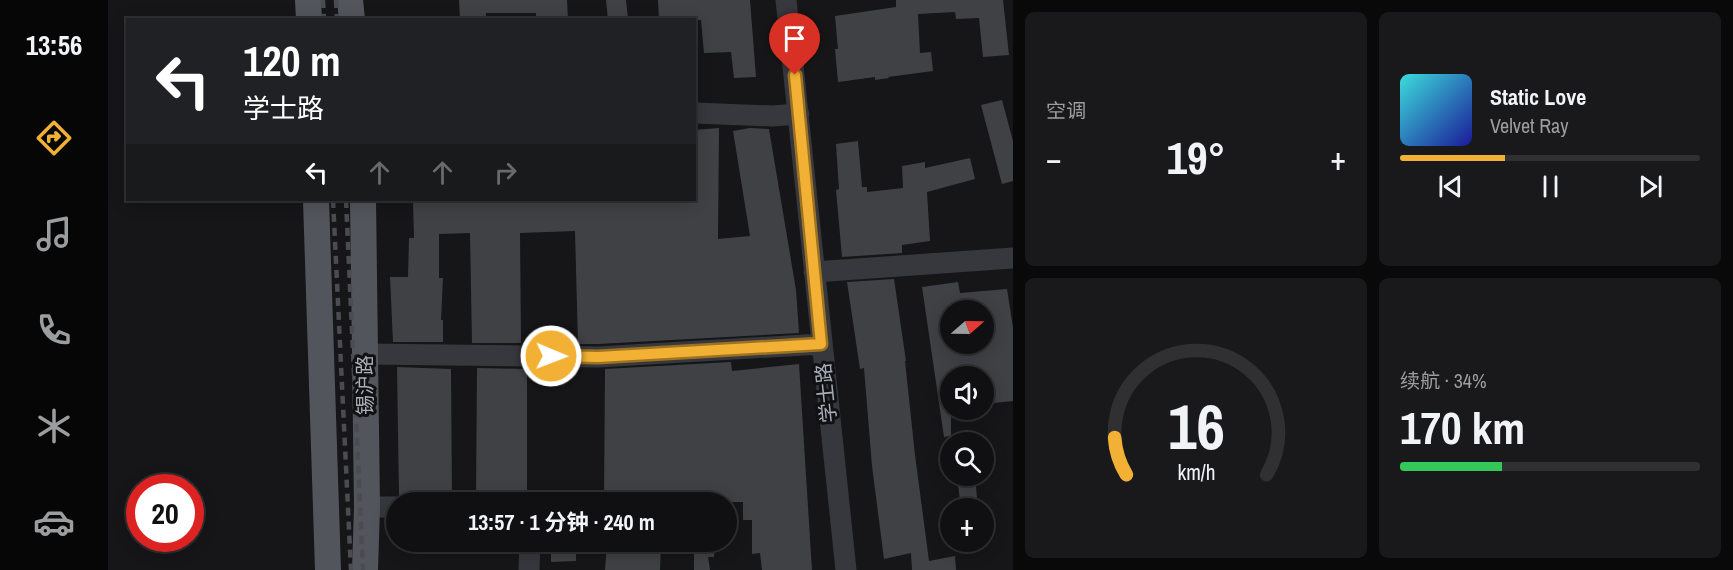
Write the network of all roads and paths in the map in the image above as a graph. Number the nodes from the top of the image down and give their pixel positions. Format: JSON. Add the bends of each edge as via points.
{"nodes":[{"id":1,"x":308,"y":0,"type":"edge"},
{"id":2,"x":350,"y":0,"type":"edge"},
{"id":3,"x":786,"y":0,"type":"edge"},
{"id":4,"x":309,"y":18,"type":"edge"},
{"id":5,"x":352,"y":18,"type":"edge"},
{"id":6,"x":696,"y":113,"type":"edge"},
{"id":7,"x":799,"y":114,"type":"junction"},
{"id":8,"x":316,"y":201,"type":"edge"},
{"id":9,"x":363,"y":201,"type":"edge"},
{"id":10,"x":1013,"y":258,"type":"edge"},
{"id":11,"x":814,"y":272,"type":"junction"},
{"id":12,"x":821,"y":344,"type":"junction"},
{"id":13,"x":365,"y":354,"type":"junction"},
{"id":14,"x":367,"y":507,"type":"junction"},
{"id":15,"x":386,"y":507,"type":"edge"},
{"id":16,"x":530,"y":552,"type":"edge"},
{"id":17,"x":328,"y":570,"type":"edge"},
{"id":18,"x":365,"y":570,"type":"edge"},
{"id":19,"x":529,"y":570,"type":"edge"},
{"id":20,"x":846,"y":570,"type":"edge"}],
"edges":[{"from":1,"to":4,"type":"main road"},
{"from":2,"to":5,"type":"main road"},
{"from":3,"to":7,"type":"street","name":"学士路"},
{"from":6,"to":7,"type":"street"},
{"from":7,"to":11,"type":"street","name":"学士路"},
{"from":8,"to":17,"type":"main road"},
{"from":9,"to":13,"type":"main road","name":"锡沪路"},
{"from":10,"to":11,"type":"street"},
{"from":11,"to":12,"type":"street","name":"学士路"},
{"from":12,"to":13,"type":"street","via":[[598,357]]},
{"from":12,"to":20,"type":"street","name":"学士路"},
{"from":13,"to":14,"type":"main road","name":"锡沪路"},
{"from":14,"to":15,"type":"street"},
{"from":14,"to":18,"type":"main road","name":"锡沪路"},
{"from":16,"to":19,"type":"street"}]}
